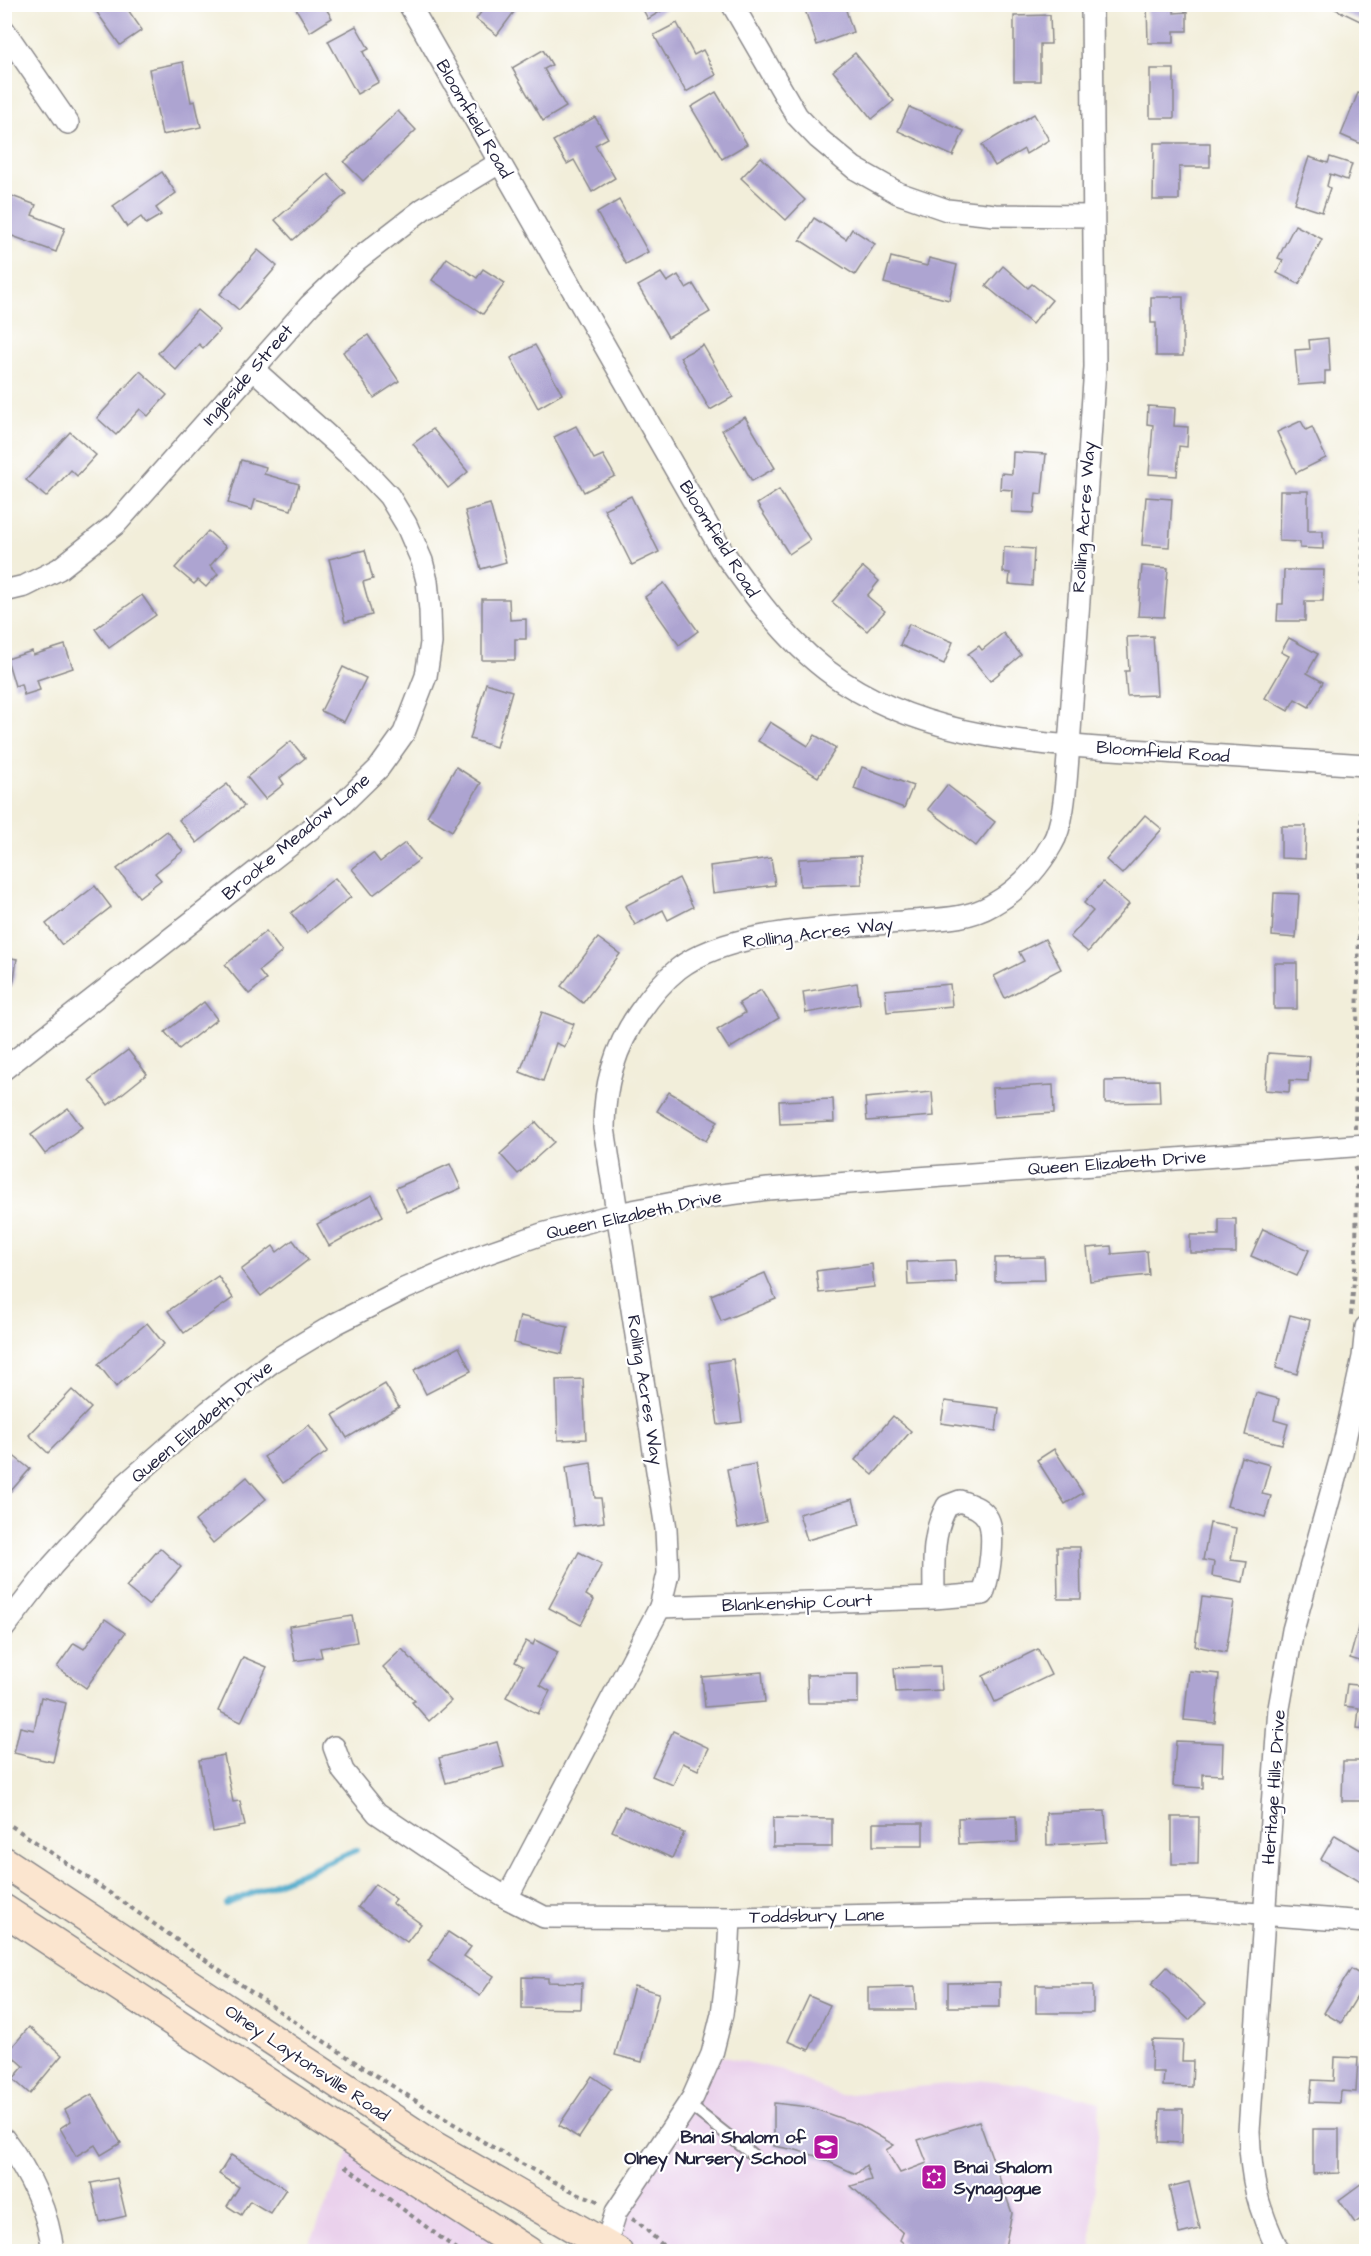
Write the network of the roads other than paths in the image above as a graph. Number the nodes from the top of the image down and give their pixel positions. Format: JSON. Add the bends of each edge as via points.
{"nodes":[{"id":1,"x":409,"y":4,"type":"edge"},
{"id":2,"x":732,"y":4,"type":"edge"},
{"id":3,"x":1092,"y":4,"type":"edge"},
{"id":4,"x":4,"y":30,"type":"edge"},
{"id":5,"x":68,"y":123,"type":"dead end"},
{"id":6,"x":499,"y":164,"type":"junction"},
{"id":7,"x":1093,"y":216,"type":"junction"},
{"id":8,"x":253,"y":369,"type":"junction"},
{"id":9,"x":4,"y":591,"type":"edge"},
{"id":10,"x":1069,"y":746,"type":"junction"},
{"id":11,"x":1366,"y":765,"type":"edge"},
{"id":12,"x":4,"y":1069,"type":"edge"},
{"id":13,"x":1366,"y":1145,"type":"edge"},
{"id":14,"x":617,"y":1214,"type":"junction"},
{"id":15,"x":1366,"y":1327,"type":"edge"},
{"id":16,"x":934,"y":1598,"type":"junction"},
{"id":17,"x":660,"y":1607,"type":"junction"},
{"id":18,"x":4,"y":1628,"type":"edge"},
{"id":19,"x":334,"y":1747,"type":"dead end"},
{"id":20,"x":4,"y":1862,"type":"edge"},
{"id":21,"x":507,"y":1898,"type":"junction"},
{"id":22,"x":4,"y":1910,"type":"edge"},
{"id":23,"x":1264,"y":1914,"type":"junction"},
{"id":24,"x":730,"y":1918,"type":"junction"},
{"id":25,"x":1366,"y":1922,"type":"edge"},
{"id":26,"x":688,"y":2104,"type":"junction"},
{"id":27,"x":4,"y":2139,"type":"edge"},
{"id":28,"x":753,"y":2155,"type":"dead end"},
{"id":29,"x":608,"y":2249,"type":"edge"},
{"id":30,"x":53,"y":2252,"type":"edge"},
{"id":31,"x":528,"y":2252,"type":"edge"},
{"id":32,"x":1279,"y":2252,"type":"edge"}],
"edges":[{"from":1,"to":6,"type":"street","name":"Bloomfield Road"},
{"from":2,"to":7,"type":"street","via":[[797,116],[854,168],[898,192],[947,210],[994,215]]},
{"from":3,"to":7,"type":"street","name":"Rolling Acres Way"},
{"from":4,"to":5,"type":"street"},
{"from":6,"to":8,"type":"street","name":"Ingleside Street","via":[[423,208],[357,260]]},
{"from":6,"to":10,"type":"street","name":"Bloomfield Road","via":[[721,549],[792,640],[843,682],[894,708],[999,739]]},
{"from":7,"to":10,"type":"street","name":"Rolling Acres Way","via":[[1095,367]]},
{"from":8,"to":9,"type":"street","name":"Ingleside Street","via":[[116,524],[59,569],[25,586]]},
{"from":8,"to":12,"type":"street","name":"Brooke Meadow Lane","via":[[357,462],[389,496],[406,524],[427,581],[431,643],[426,676],[404,733],[379,768],[340,806]]},
{"from":10,"to":11,"type":"street","name":"Bloomfield Road"},
{"from":10,"to":14,"type":"street","name":"Rolling Acres Way","via":[[1063,807],[1054,843],[1027,879],[991,906],[959,917],[767,935],[721,946],[680,968],[651,995],[625,1033],[613,1062],[604,1106]]},
{"from":13,"to":14,"type":"street","name":"Queen Elizabeth Drive","via":[[768,1189]]},
{"from":14,"to":17,"type":"street","name":"Rolling Acres Way","via":[[666,1529],[668,1574]]},
{"from":14,"to":18,"type":"street","name":"Queen Elizabeth Drive","via":[[482,1255],[356,1313],[273,1362],[209,1411],[126,1484],[51,1566]]},
{"from":15,"to":23,"type":"street","name":"Heritage Hills Drive","via":[[1342,1454],[1293,1630],[1280,1708]]},
{"from":16,"to":16,"type":"street","name":"Blankenship Court","via":[[983,1594],[987,1583],[991,1563],[988,1519],[978,1508],[960,1501],[947,1506],[939,1521]]},
{"from":16,"to":17,"type":"street","name":"Blankenship Court"},
{"from":17,"to":21,"type":"street","name":"Rolling Acres Way"},
{"from":19,"to":21,"type":"street","name":"Toddsbury Lane","via":[[343,1772],[377,1813]]},
{"from":20,"to":29,"type":"main road","name":"Olney Laytonsville Road","via":[[433,2146]]},
{"from":21,"to":24,"type":"street","name":"Toddsbury Lane","via":[[544,1917]]},
{"from":22,"to":31,"type":"main road","name":"Olney Laytonsville Road"},
{"from":23,"to":24,"type":"street","name":"Toddsbury Lane","via":[[1111,1909]]},
{"from":23,"to":25,"type":"street","name":"Toddsbury Lane"},
{"from":23,"to":32,"type":"street","name":"Heritage Hills Drive","via":[[1249,2131],[1251,2173],[1263,2219]]},
{"from":24,"to":26,"type":"street","via":[[722,2014],[712,2054]]},
{"from":26,"to":28,"type":"lane"},
{"from":26,"to":29,"type":"street","via":[[616,2212]]},
{"from":27,"to":30,"type":"street","via":[[39,2195]]}]}
